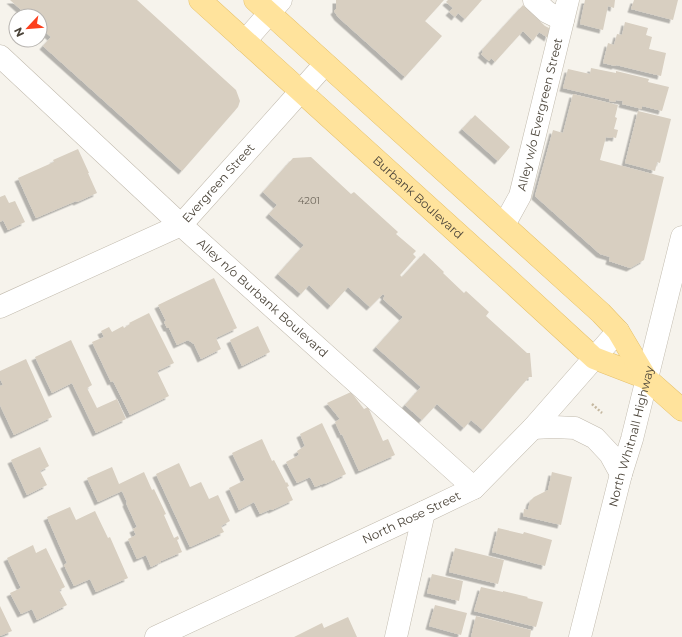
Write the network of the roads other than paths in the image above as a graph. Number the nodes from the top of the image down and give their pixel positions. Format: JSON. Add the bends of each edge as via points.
{"nodes":[{"id":1,"x":200,"y":0,"type":"edge"},
{"id":2,"x":534,"y":0,"type":"edge"},
{"id":3,"x":268,"y":4,"type":"edge"},
{"id":4,"x":566,"y":10,"type":"edge"},
{"id":5,"x":246,"y":41,"type":"junction"},
{"id":6,"x":0,"y":56,"type":"edge"},
{"id":7,"x":325,"y":64,"type":"junction"},
{"id":8,"x":301,"y":92,"type":"junction"},
{"id":9,"x":180,"y":225,"type":"junction"},
{"id":10,"x":504,"y":225,"type":"junction"},
{"id":11,"x":682,"y":237,"type":"edge"},
{"id":12,"x":0,"y":308,"type":"edge"},
{"id":13,"x":618,"y":331,"type":"junction"},
{"id":14,"x":594,"y":358,"type":"junction"},
{"id":15,"x":646,"y":378,"type":"junction"},
{"id":16,"x":682,"y":410,"type":"edge"},
{"id":17,"x":533,"y":428,"type":"junction"},
{"id":18,"x":621,"y":474,"type":"junction"},
{"id":19,"x":474,"y":488,"type":"junction"},
{"id":20,"x":424,"y":512,"type":"junction"},
{"id":21,"x":156,"y":637,"type":"edge"},
{"id":22,"x":396,"y":637,"type":"edge"},
{"id":23,"x":580,"y":637,"type":"edge"}],
"edges":[{"from":1,"to":5,"type":"main road","name":"Burbank Boulevard"},
{"from":2,"to":4,"type":"street","via":[[547,12]]},
{"from":3,"to":5,"type":"street"},
{"from":3,"to":7,"type":"main road","name":"Burbank Boulevard"},
{"from":4,"to":10,"type":"street","name":"Alley w/o Evergreen Street","via":[[520,196]]},
{"from":5,"to":8,"type":"main road","name":"Burbank Boulevard"},
{"from":6,"to":9,"type":"street","name":"Alley n/o Burbank Boulevard"},
{"from":7,"to":8,"type":"street","name":"Evergreen Street"},
{"from":7,"to":10,"type":"main road","name":"Burbank Boulevard"},
{"from":8,"to":9,"type":"street","name":"Evergreen Street"},
{"from":8,"to":14,"type":"main road","name":"Burbank Boulevard"},
{"from":9,"to":12,"type":"street","name":"Evergreen Street"},
{"from":9,"to":19,"type":"street","name":"Alley n/o Burbank Boulevard"},
{"from":10,"to":13,"type":"main road","name":"Burbank Boulevard"},
{"from":11,"to":15,"type":"street","name":"North Whitnall Highway"},
{"from":13,"to":14,"type":"street","name":"North Rose Street"},
{"from":13,"to":15,"type":"main road","name":"Burbank Boulevard"},
{"from":14,"to":15,"type":"main road","name":"Burbank Boulevard"},
{"from":14,"to":17,"type":"street","name":"North Rose Street"},
{"from":15,"to":16,"type":"main road","name":"Burbank Boulevard"},
{"from":15,"to":18,"type":"street","name":"North Whitnall Highway"},
{"from":17,"to":18,"type":"street","via":[[575,428],[595,438],[610,454]]},
{"from":17,"to":19,"type":"street","name":"North Rose Street"},
{"from":18,"to":23,"type":"street","name":"North Whitnall Highway"},
{"from":19,"to":20,"type":"street","name":"North Rose Street"},
{"from":20,"to":21,"type":"street","name":"North Rose Street"},
{"from":20,"to":22,"type":"street"}]}
